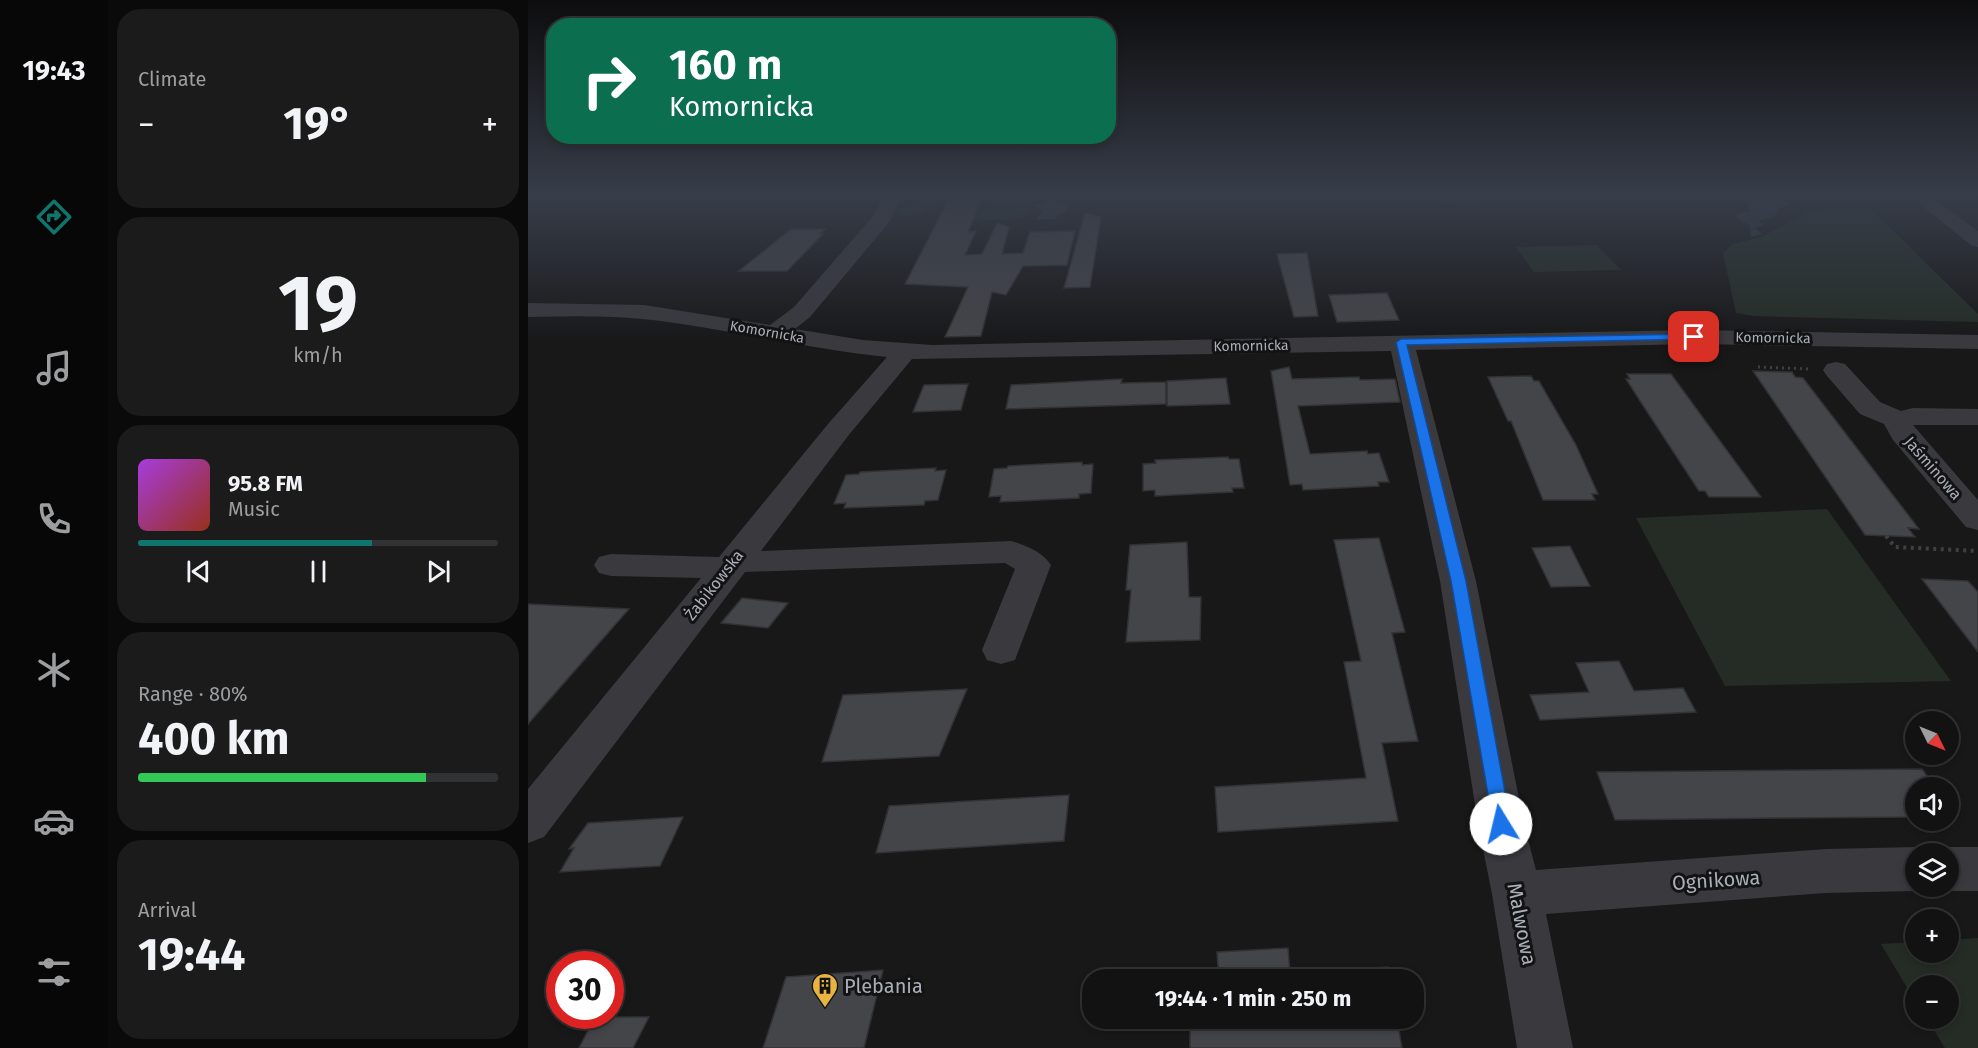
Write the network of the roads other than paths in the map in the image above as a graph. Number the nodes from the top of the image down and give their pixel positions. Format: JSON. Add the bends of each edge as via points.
{"nodes":[{"id":1,"x":859,"y":245,"type":"edge"},
{"id":2,"x":528,"y":310,"type":"edge"},
{"id":3,"x":774,"y":334,"type":"junction"},
{"id":4,"x":1401,"y":342,"type":"junction"},
{"id":5,"x":1978,"y":342,"type":"edge"},
{"id":6,"x":905,"y":352,"type":"junction"},
{"id":7,"x":1836,"y":370,"type":"road end"},
{"id":8,"x":1978,"y":417,"type":"edge"},
{"id":9,"x":1900,"y":420,"type":"junction"},
{"id":10,"x":1978,"y":520,"type":"edge"},
{"id":11,"x":731,"y":564,"type":"junction"},
{"id":12,"x":611,"y":565,"type":"dead end"},
{"id":13,"x":1001,"y":650,"type":"dead end"},
{"id":14,"x":528,"y":823,"type":"edge"},
{"id":15,"x":1905,"y":869,"type":"edge"},
{"id":16,"x":1959,"y":869,"type":"edge"},
{"id":17,"x":1978,"y":869,"type":"edge"},
{"id":18,"x":1517,"y":894,"type":"junction"},
{"id":19,"x":1545,"y":1048,"type":"edge"}],
"edges":[{"from":1,"to":3,"type":"street","via":[[802,312]]},
{"from":2,"to":3,"type":"street","name":"Komornicka","via":[[652,313]]},
{"from":3,"to":6,"type":"street","name":"Komornicka"},
{"from":4,"to":5,"type":"street","name":"Komornicka","via":[[1694,337]]},
{"from":4,"to":6,"type":"street","name":"Komornicka"},
{"from":4,"to":18,"type":"street","name":"Malwowa","via":[[1458,581]]},
{"from":6,"to":11,"type":"street","name":"Żabikowska"},
{"from":7,"to":9,"type":"street","via":[[1870,408]]},
{"from":8,"to":9,"type":"street","name":"Jaśminowa","via":[[1913,416]]},
{"from":9,"to":10,"type":"street","name":"Jaśminowa","via":[[1903,434]]},
{"from":11,"to":12,"type":"street"},
{"from":11,"to":13,"type":"street","via":[[1011,552],[1034,565]]},
{"from":11,"to":14,"type":"street","name":"Żabikowska"},
{"from":15,"to":18,"type":"street","name":"Ognikowa"},
{"from":16,"to":17,"type":"street"},
{"from":18,"to":19,"type":"street","name":"Malwowa"}]}
